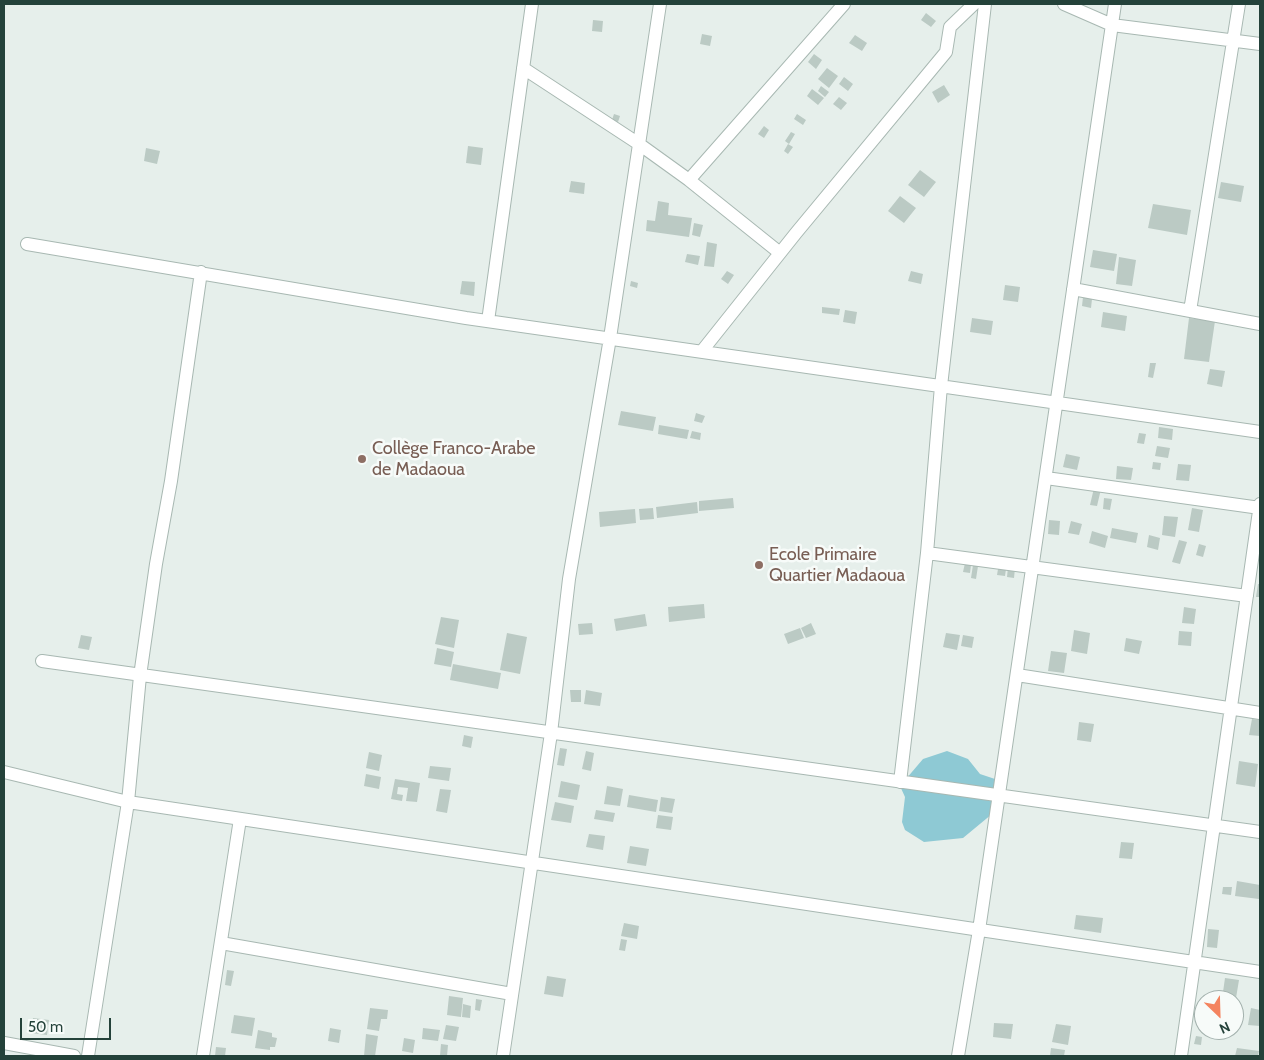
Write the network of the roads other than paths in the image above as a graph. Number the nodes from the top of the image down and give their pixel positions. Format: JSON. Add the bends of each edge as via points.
{"nodes":[{"id":1,"x":532,"y":4,"type":"edge"},
{"id":2,"x":660,"y":4,"type":"edge"},
{"id":3,"x":844,"y":4,"type":"edge"},
{"id":4,"x":974,"y":4,"type":"edge"},
{"id":5,"x":985,"y":4,"type":"edge"},
{"id":6,"x":1064,"y":4,"type":"edge"},
{"id":7,"x":1116,"y":4,"type":"edge"},
{"id":8,"x":1239,"y":4,"type":"edge"},
{"id":9,"x":1112,"y":25,"type":"junction"},
{"id":10,"x":1233,"y":40,"type":"junction"},
{"id":11,"x":1260,"y":44,"type":"edge"},
{"id":12,"x":523,"y":68,"type":"junction"},
{"id":13,"x":639,"y":144,"type":"junction"},
{"id":14,"x":689,"y":180,"type":"junction"},
{"id":15,"x":27,"y":244,"type":"dead end"},
{"id":16,"x":780,"y":253,"type":"junction"},
{"id":17,"x":201,"y":272,"type":"junction"},
{"id":18,"x":1073,"y":289,"type":"junction"},
{"id":19,"x":1190,"y":311,"type":"junction"},
{"id":20,"x":488,"y":321,"type":"junction"},
{"id":21,"x":1260,"y":324,"type":"edge"},
{"id":22,"x":610,"y":338,"type":"junction"},
{"id":23,"x":702,"y":351,"type":"junction"},
{"id":24,"x":941,"y":386,"type":"junction"},
{"id":25,"x":1057,"y":402,"type":"junction"},
{"id":26,"x":1260,"y":432,"type":"edge"},
{"id":27,"x":1046,"y":478,"type":"junction"},
{"id":28,"x":1260,"y":506,"type":"edge"},
{"id":29,"x":1257,"y":545,"type":"edge"},
{"id":30,"x":927,"y":553,"type":"junction"},
{"id":31,"x":1033,"y":567,"type":"junction"},
{"id":32,"x":1247,"y":596,"type":"junction"},
{"id":33,"x":42,"y":661,"type":"dead end"},
{"id":34,"x":1017,"y":675,"type":"junction"},
{"id":35,"x":140,"y":676,"type":"junction"},
{"id":36,"x":1231,"y":708,"type":"junction"},
{"id":37,"x":1260,"y":712,"type":"edge"},
{"id":38,"x":551,"y":732,"type":"junction"},
{"id":39,"x":4,"y":772,"type":"edge"},
{"id":40,"x":900,"y":782,"type":"junction"},
{"id":41,"x":999,"y":795,"type":"junction"},
{"id":42,"x":128,"y":802,"type":"junction"},
{"id":43,"x":240,"y":819,"type":"junction"},
{"id":44,"x":1214,"y":825,"type":"junction"},
{"id":45,"x":1260,"y":832,"type":"edge"},
{"id":46,"x":532,"y":862,"type":"junction"},
{"id":47,"x":979,"y":930,"type":"junction"},
{"id":48,"x":221,"y":943,"type":"junction"},
{"id":49,"x":1194,"y":962,"type":"junction"},
{"id":50,"x":1260,"y":972,"type":"edge"},
{"id":51,"x":512,"y":994,"type":"junction"},
{"id":52,"x":4,"y":1043,"type":"edge"},
{"id":53,"x":74,"y":1056,"type":"edge"},
{"id":54,"x":88,"y":1056,"type":"edge"},
{"id":55,"x":203,"y":1056,"type":"edge"},
{"id":56,"x":503,"y":1056,"type":"edge"},
{"id":57,"x":958,"y":1056,"type":"edge"},
{"id":58,"x":1181,"y":1056,"type":"edge"}],
"edges":[{"from":1,"to":12,"type":"street"},
{"from":2,"to":13,"type":"street"},
{"from":3,"to":14,"type":"street"},
{"from":4,"to":16,"type":"street","via":[[950,27],[946,52]]},
{"from":5,"to":24,"type":"street"},
{"from":6,"to":9,"type":"street"},
{"from":7,"to":9,"type":"street"},
{"from":8,"to":10,"type":"street"},
{"from":9,"to":10,"type":"street"},
{"from":9,"to":18,"type":"street"},
{"from":10,"to":11,"type":"street"},
{"from":10,"to":19,"type":"street"},
{"from":12,"to":13,"type":"street"},
{"from":12,"to":20,"type":"street"},
{"from":13,"to":14,"type":"street"},
{"from":13,"to":22,"type":"street"},
{"from":14,"to":16,"type":"street"},
{"from":15,"to":17,"type":"street"},
{"from":16,"to":23,"type":"street"},
{"from":17,"to":20,"type":"street"},
{"from":17,"to":35,"type":"street"},
{"from":18,"to":19,"type":"street"},
{"from":18,"to":25,"type":"street"},
{"from":19,"to":21,"type":"street"},
{"from":20,"to":22,"type":"street"},
{"from":22,"to":23,"type":"street"},
{"from":22,"to":38,"type":"street","via":[[568,579]]},
{"from":23,"to":24,"type":"street"},
{"from":24,"to":25,"type":"street"},
{"from":24,"to":30,"type":"street"},
{"from":25,"to":26,"type":"street"},
{"from":25,"to":27,"type":"street"},
{"from":27,"to":28,"type":"street"},
{"from":27,"to":31,"type":"street"},
{"from":28,"to":29,"type":"street"},
{"from":29,"to":32,"type":"street"},
{"from":30,"to":31,"type":"street"},
{"from":30,"to":40,"type":"street"},
{"from":31,"to":32,"type":"street"},
{"from":31,"to":34,"type":"street"},
{"from":32,"to":36,"type":"street"},
{"from":33,"to":35,"type":"street"},
{"from":34,"to":36,"type":"street"},
{"from":34,"to":41,"type":"street"},
{"from":35,"to":38,"type":"street"},
{"from":35,"to":42,"type":"street"},
{"from":36,"to":37,"type":"street"},
{"from":36,"to":44,"type":"street"},
{"from":38,"to":40,"type":"street"},
{"from":38,"to":46,"type":"street"},
{"from":39,"to":42,"type":"street"},
{"from":40,"to":41,"type":"street"},
{"from":41,"to":44,"type":"street"},
{"from":41,"to":47,"type":"street"},
{"from":42,"to":43,"type":"street"},
{"from":42,"to":54,"type":"street"},
{"from":43,"to":46,"type":"street"},
{"from":43,"to":48,"type":"street"},
{"from":44,"to":45,"type":"street"},
{"from":44,"to":49,"type":"street"},
{"from":46,"to":47,"type":"street"},
{"from":46,"to":51,"type":"street"},
{"from":47,"to":49,"type":"street"},
{"from":47,"to":57,"type":"street"},
{"from":48,"to":51,"type":"street"},
{"from":48,"to":55,"type":"street"},
{"from":49,"to":50,"type":"street"},
{"from":49,"to":58,"type":"street"},
{"from":51,"to":56,"type":"street"},
{"from":52,"to":53,"type":"street"}]}
